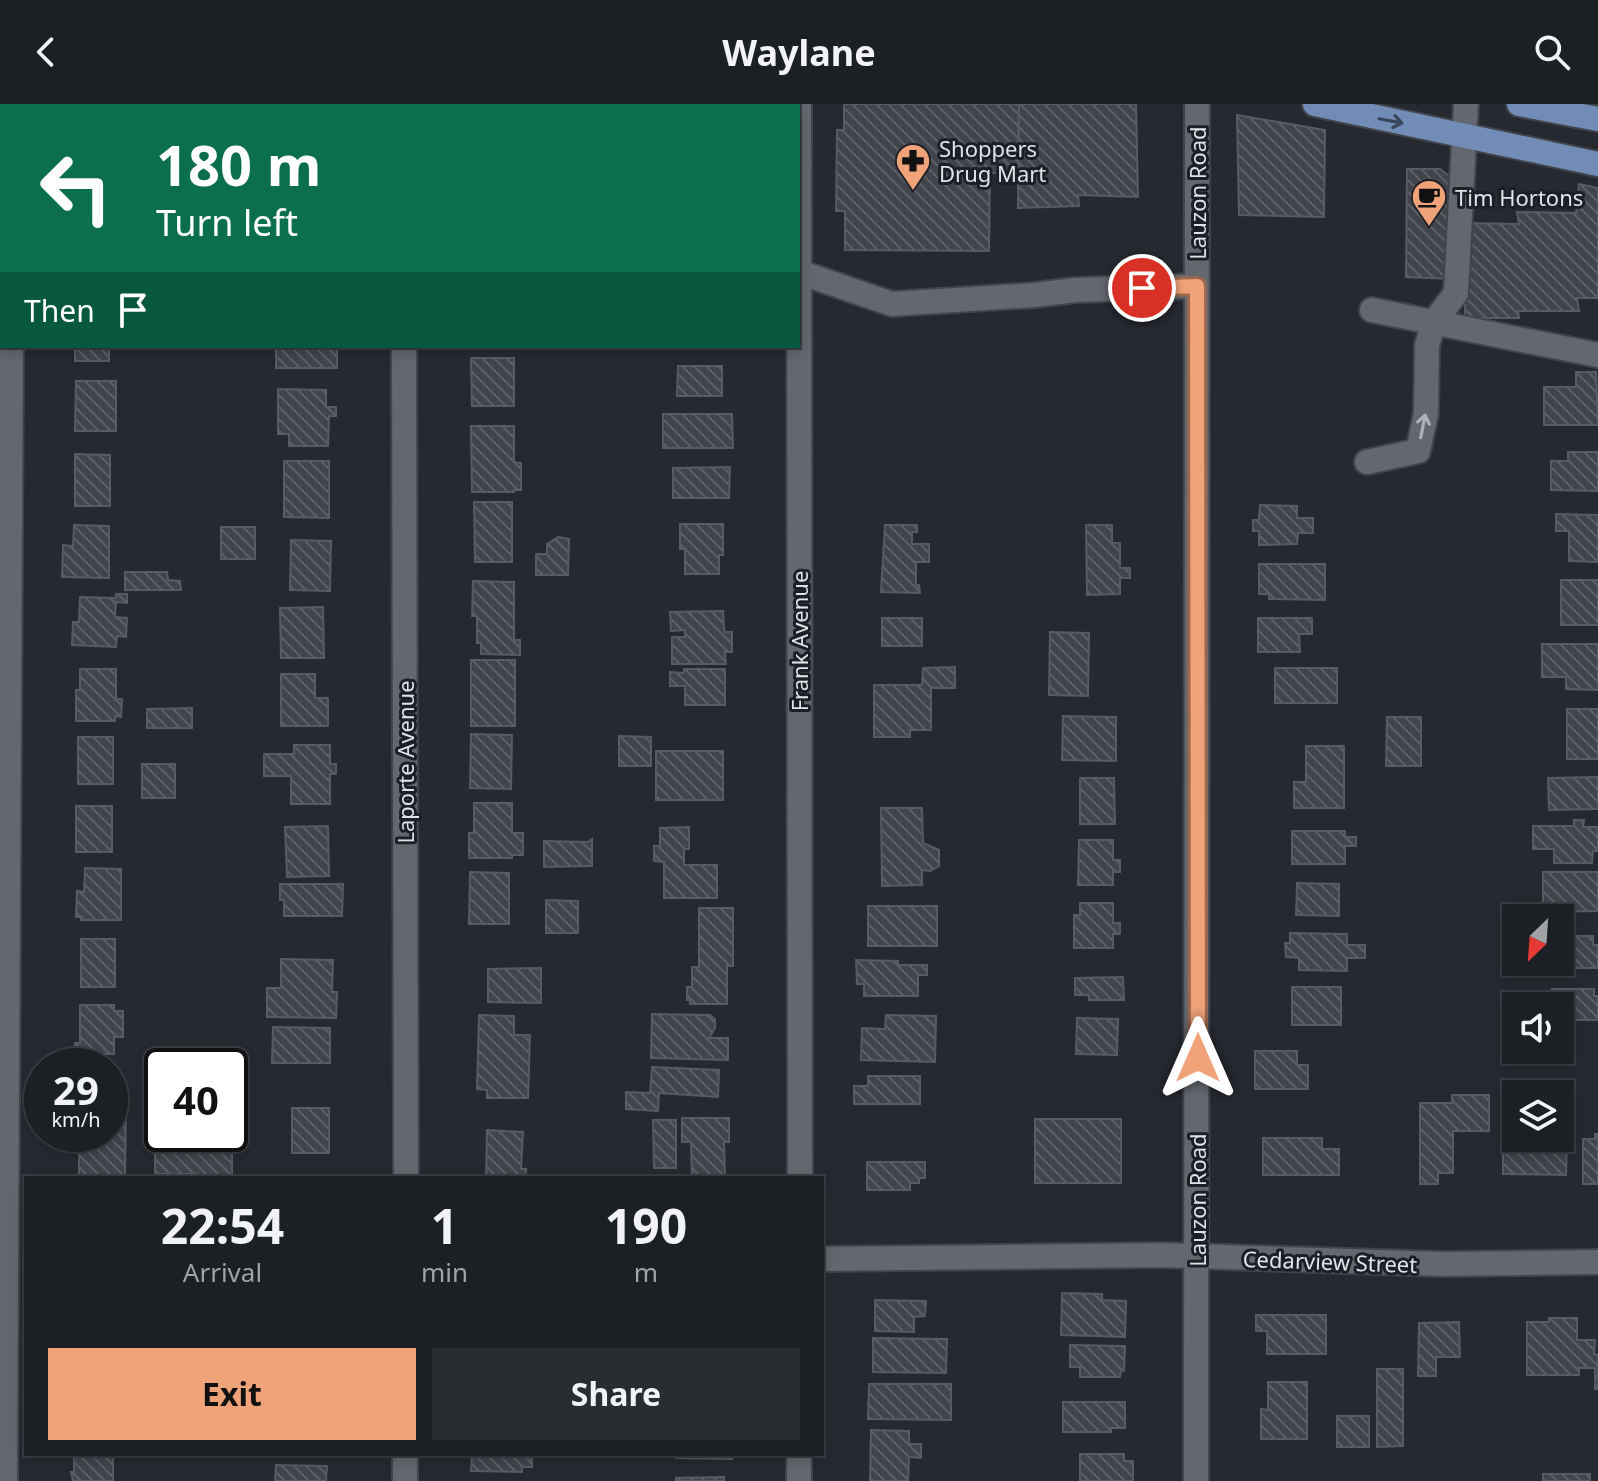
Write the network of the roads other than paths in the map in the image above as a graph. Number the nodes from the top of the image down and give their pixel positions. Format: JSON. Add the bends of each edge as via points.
{"nodes":[{"id":1,"x":1197,"y":104,"type":"edge"},
{"id":2,"x":1315,"y":104,"type":"edge"},
{"id":3,"x":1466,"y":104,"type":"edge"},
{"id":4,"x":1519,"y":104,"type":"edge"},
{"id":5,"x":1598,"y":119,"type":"edge"},
{"id":6,"x":1464,"y":136,"type":"junction"},
{"id":7,"x":1598,"y":164,"type":"edge"},
{"id":8,"x":800,"y":272,"type":"edge"},
{"id":9,"x":1197,"y":286,"type":"junction"},
{"id":10,"x":1372,"y":310,"type":"dead end"},
{"id":11,"x":1434,"y":322,"type":"junction"},
{"id":12,"x":11,"y":348,"type":"edge"},
{"id":13,"x":404,"y":348,"type":"edge"},
{"id":14,"x":799,"y":348,"type":"edge"},
{"id":15,"x":1598,"y":355,"type":"edge"},
{"id":16,"x":1367,"y":462,"type":"dead end"},
{"id":17,"x":406,"y":1176,"type":"edge"},
{"id":18,"x":800,"y":1176,"type":"edge"},
{"id":19,"x":1197,"y":1256,"type":"junction"},
{"id":20,"x":11,"y":1258,"type":"edge"},
{"id":21,"x":824,"y":1259,"type":"edge"},
{"id":22,"x":1598,"y":1262,"type":"edge"},
{"id":23,"x":405,"y":1456,"type":"edge"},
{"id":24,"x":799,"y":1456,"type":"edge"},
{"id":25,"x":5,"y":1481,"type":"edge"},
{"id":26,"x":405,"y":1481,"type":"edge"},
{"id":27,"x":799,"y":1481,"type":"edge"},
{"id":28,"x":1196,"y":1481,"type":"edge"}],
"edges":[{"from":1,"to":9,"type":"street","name":"Lauzon Road"},
{"from":2,"to":6,"type":"main road","one_way":true},
{"from":3,"to":6,"type":"street"},
{"from":4,"to":5,"type":"main road"},
{"from":6,"to":7,"type":"main road"},
{"from":6,"to":11,"type":"street","via":[[1456,293]]},
{"from":8,"to":9,"type":"street","via":[[892,304]]},
{"from":9,"to":19,"type":"street","name":"Lauzon Road"},
{"from":10,"to":11,"type":"street"},
{"from":11,"to":15,"type":"street"},
{"from":16,"to":11,"type":"street","one_way":true,"via":[[1418,451],[1426,413],[1427,345]]},
{"from":12,"to":20,"type":"street"},
{"from":13,"to":17,"type":"street","name":"Laporte Avenue"},
{"from":14,"to":18,"type":"street","name":"Frank Avenue"},
{"from":19,"to":21,"type":"street","name":"Cedarview Street"},
{"from":19,"to":22,"type":"street","name":"Cedarview Street","via":[[1443,1264]]},
{"from":19,"to":28,"type":"street","name":"Lauzon Road"},
{"from":20,"to":25,"type":"street"},
{"from":23,"to":26,"type":"street"},
{"from":24,"to":27,"type":"street"}]}
